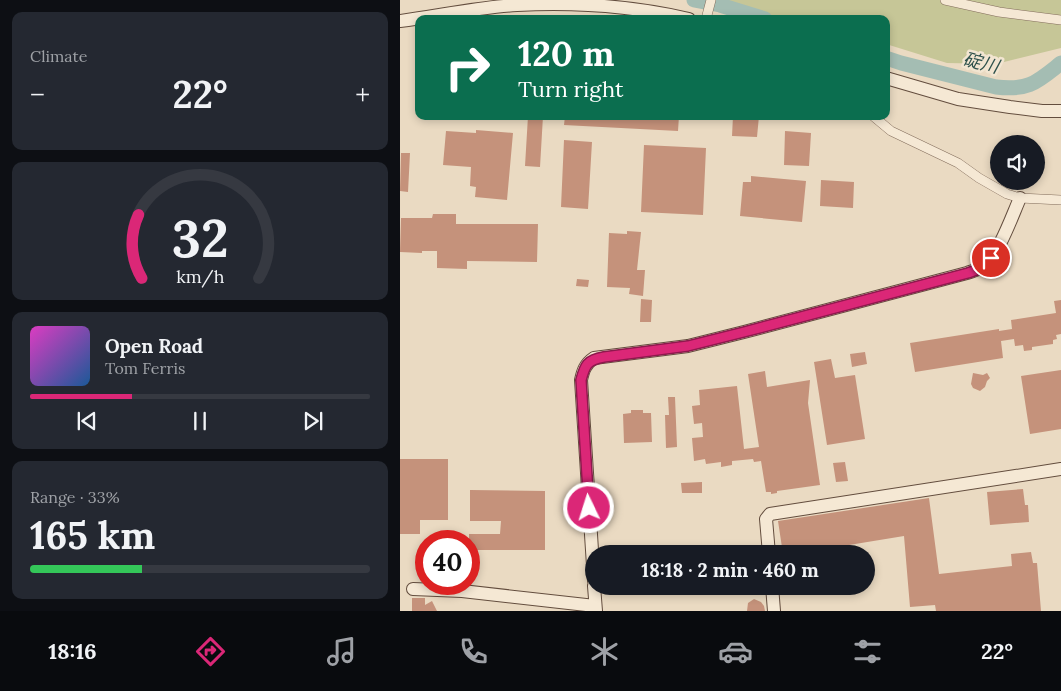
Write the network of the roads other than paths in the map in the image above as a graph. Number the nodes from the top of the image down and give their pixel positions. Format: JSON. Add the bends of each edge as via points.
{"nodes":[{"id":1,"x":711,"y":0,"type":"edge"},
{"id":2,"x":945,"y":0,"type":"edge"},
{"id":3,"x":442,"y":15,"type":"edge"},
{"id":4,"x":666,"y":15,"type":"edge"},
{"id":5,"x":707,"y":15,"type":"edge"},
{"id":6,"x":415,"y":19,"type":"edge"},
{"id":7,"x":1061,"y":20,"type":"edge"},
{"id":8,"x":400,"y":21,"type":"edge"},
{"id":9,"x":890,"y":79,"type":"edge"},
{"id":10,"x":1061,"y":111,"type":"edge"},
{"id":11,"x":878,"y":120,"type":"edge"},
{"id":12,"x":1020,"y":198,"type":"junction"},
{"id":13,"x":1061,"y":200,"type":"edge"},
{"id":14,"x":1061,"y":469,"type":"edge"},
{"id":15,"x":592,"y":545,"type":"edge"},
{"id":16,"x":768,"y":545,"type":"edge"},
{"id":17,"x":413,"y":589,"type":"dead end"},
{"id":18,"x":594,"y":595,"type":"edge"},
{"id":19,"x":773,"y":595,"type":"edge"},
{"id":20,"x":595,"y":609,"type":"edge"},
{"id":21,"x":774,"y":611,"type":"edge"}],
"edges":[{"from":1,"to":5,"type":"street"},
{"from":2,"to":7,"type":"street","via":[[999,12]]},
{"from":3,"to":4,"type":"street","via":[[516,5],[589,5]]},
{"from":6,"to":8,"type":"street"},
{"from":9,"to":10,"type":"street","via":[[958,99],[1010,108]]},
{"from":11,"to":12,"type":"street","via":[[891,131]]},
{"from":12,"to":13,"type":"street"},
{"from":12,"to":15,"type":"street","via":[[1001,241],[982,268],[688,346],[594,358],[589,362],[581,380]]},
{"from":14,"to":16,"type":"street","via":[[770,514],[766,519]]},
{"from":17,"to":20,"type":"street","via":[[462,591]]},
{"from":18,"to":20,"type":"street"},
{"from":19,"to":21,"type":"street"}]}
